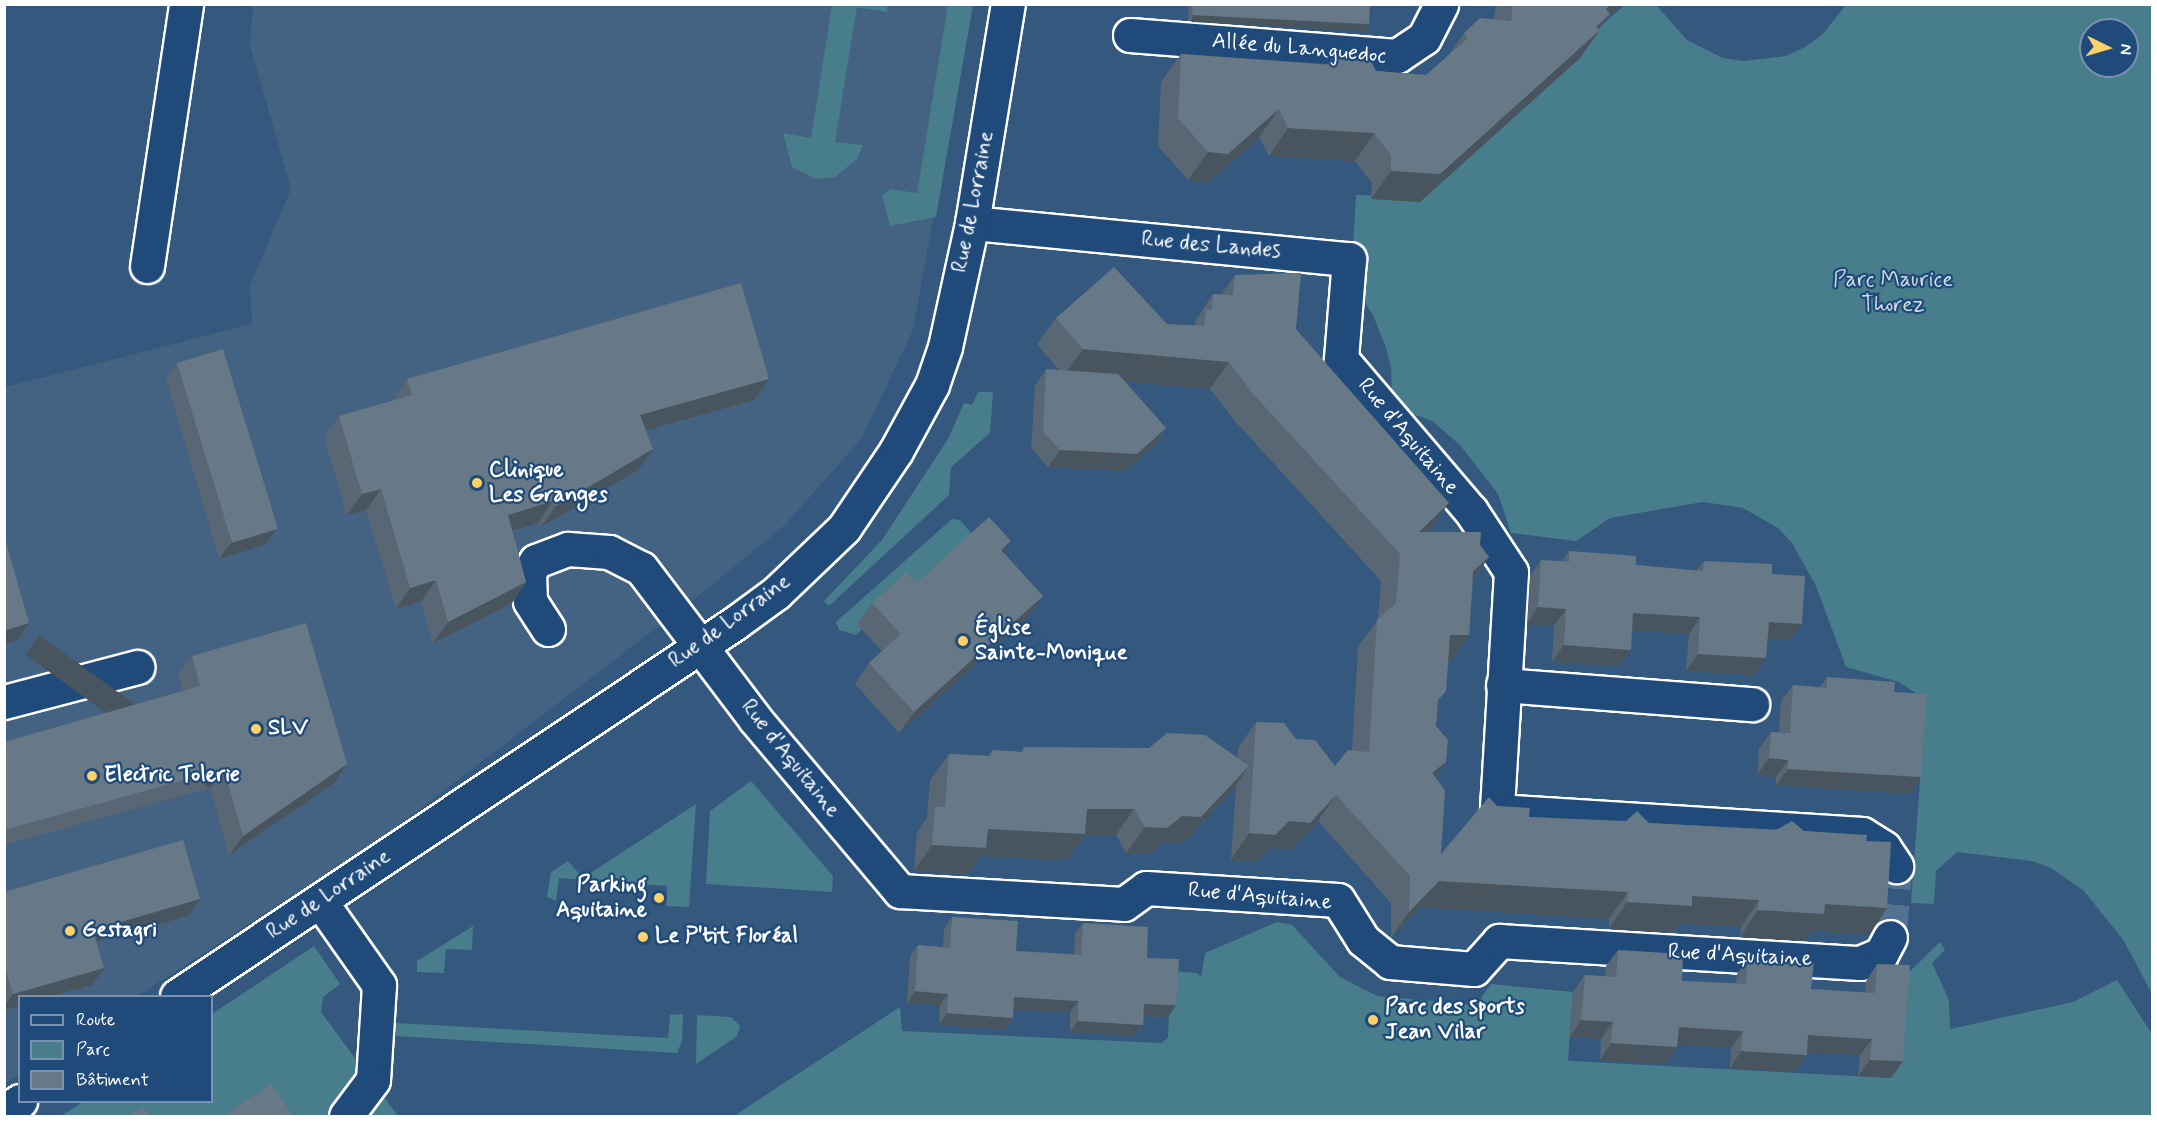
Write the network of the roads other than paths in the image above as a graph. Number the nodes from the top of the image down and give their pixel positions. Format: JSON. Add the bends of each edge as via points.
{"nodes":[{"id":1,"x":186,"y":4,"type":"edge"},
{"id":2,"x":1008,"y":4,"type":"edge"},
{"id":3,"x":1441,"y":4,"type":"edge"},
{"id":4,"x":1130,"y":35,"type":"dead end"},
{"id":5,"x":972,"y":223,"type":"junction"},
{"id":6,"x":147,"y":266,"type":"dead end"},
{"id":7,"x":1341,"y":359,"type":"joint"},
{"id":8,"x":548,"y":629,"type":"dead end"},
{"id":9,"x":700,"y":646,"type":"junction"},
{"id":10,"x":137,"y":667,"type":"dead end"},
{"id":11,"x":1503,"y":685,"type":"junction"},
{"id":12,"x":4,"y":702,"type":"edge"},
{"id":13,"x":1752,"y":704,"type":"dead end"},
{"id":14,"x":1896,"y":866,"type":"dead end"},
{"id":15,"x":320,"y":901,"type":"junction"},
{"id":16,"x":1890,"y":937,"type":"tunnel mouth"},
{"id":17,"x":179,"y":995,"type":"edge"},
{"id":18,"x":18,"y":1102,"type":"edge"},
{"id":19,"x":4,"y":1112,"type":"edge"},
{"id":20,"x":346,"y":1116,"type":"edge"}],
"edges":[{"from":1,"to":6,"type":"street"},
{"from":2,"to":5,"type":"street","name":"Rue de Lorraine"},
{"from":3,"to":4,"type":"street","name":"Allée du Languedoc","via":[[1424,38],[1396,56]]},
{"from":5,"to":7,"type":"street","name":"Rue des Landes","via":[[1349,259]]},
{"from":5,"to":9,"type":"street","name":"Rue de Lorraine","via":[[936,375],[897,452],[844,528],[776,593]]},
{"from":7,"to":11,"type":"street","name":"Rue d'Aquitaine","via":[[1471,512],[1511,572]]},
{"from":8,"to":9,"type":"street","via":[[530,601],[529,572],[536,561],[568,549],[609,552],[641,568]]},
{"from":9,"to":15,"type":"street","name":"Rue de Lorraine"},
{"from":9,"to":16,"type":"street","name":"Rue d'Aquitaine","via":[[755,719],[900,891],[1124,904],[1146,888],[1338,900],[1363,940],[1390,962],[1474,969],[1499,941],[1860,963],[1881,954]]},
{"from":10,"to":12,"type":"street"},
{"from":11,"to":13,"type":"street"},
{"from":11,"to":14,"type":"street","name":"Rue d'Aquitaine","via":[[1497,811],[1862,834],[1884,848]]},
{"from":15,"to":17,"type":"street","name":"Rue de Lorraine"},
{"from":15,"to":20,"type":"street","via":[[379,985],[373,1080]]},
{"from":18,"to":19,"type":"street"}]}
